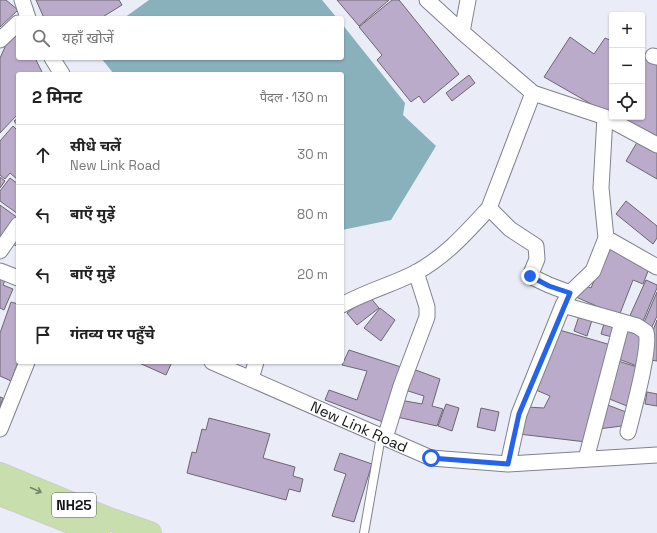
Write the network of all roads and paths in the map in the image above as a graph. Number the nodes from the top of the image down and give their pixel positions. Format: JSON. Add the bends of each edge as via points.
{"nodes":[{"id":1,"x":22,"y":0,"type":"edge"},
{"id":2,"x":427,"y":0,"type":"edge"},
{"id":3,"x":468,"y":0,"type":"edge"},
{"id":4,"x":24,"y":16,"type":"edge"},
{"id":5,"x":16,"y":26,"type":"edge"},
{"id":6,"x":462,"y":32,"type":"junction"},
{"id":7,"x":0,"y":40,"type":"edge"},
{"id":8,"x":53,"y":60,"type":"edge"},
{"id":9,"x":61,"y":72,"type":"edge"},
{"id":10,"x":533,"y":93,"type":"junction"},
{"id":11,"x":605,"y":117,"type":"junction"},
{"id":12,"x":657,"y":145,"type":"edge"},
{"id":13,"x":489,"y":208,"type":"junction"},
{"id":14,"x":16,"y":228,"type":"edge"},
{"id":15,"x":606,"y":238,"type":"junction"},
{"id":16,"x":0,"y":251,"type":"edge"},
{"id":17,"x":657,"y":267,"type":"edge"},
{"id":18,"x":0,"y":271,"type":"edge"},
{"id":19,"x":416,"y":272,"type":"junction"},
{"id":20,"x":16,"y":277,"type":"edge"},
{"id":21,"x":566,"y":299,"type":"junction"},
{"id":22,"x":344,"y":304,"type":"edge"},
{"id":23,"x":622,"y":322,"type":"junction"},
{"id":24,"x":26,"y":364,"type":"edge"},
{"id":25,"x":217,"y":364,"type":"edge"},
{"id":26,"x":255,"y":364,"type":"edge"},
{"id":27,"x":251,"y":379,"type":"junction"},
{"id":28,"x":0,"y":429,"type":"edge"},
{"id":29,"x":628,"y":432,"type":"dead end"},
{"id":30,"x":383,"y":437,"type":"junction"},
{"id":31,"x":657,"y":454,"type":"edge"},
{"id":32,"x":586,"y":459,"type":"junction"},
{"id":33,"x":508,"y":464,"type":"junction"},
{"id":34,"x":0,"y":474,"type":"edge"},
{"id":35,"x":0,"y":494,"type":"edge"},
{"id":36,"x":98,"y":533,"type":"edge"},
{"id":37,"x":150,"y":533,"type":"edge"},
{"id":38,"x":364,"y":533,"type":"edge"}],
"edges":[{"from":1,"to":4,"type":"street"},
{"from":2,"to":6,"type":"street"},
{"from":3,"to":6,"type":"street"},
{"from":5,"to":7,"type":"street"},
{"from":6,"to":10,"type":"street"},
{"from":8,"to":9,"type":"street"},
{"from":10,"to":11,"type":"street"},
{"from":10,"to":13,"type":"street"},
{"from":11,"to":12,"type":"street"},
{"from":11,"to":15,"type":"street","via":[[601,188]]},
{"from":13,"to":19,"type":"street","via":[[454,247]]},
{"from":13,"to":21,"type":"street","via":[[510,229],[536,246],[537,259],[530,276]]},
{"from":14,"to":16,"type":"street"},
{"from":15,"to":17,"type":"street"},
{"from":15,"to":21,"type":"street","via":[[593,271]]},
{"from":18,"to":20,"type":"street"},
{"from":19,"to":22,"type":"street"},
{"from":19,"to":30,"type":"street","via":[[427,307],[427,317]]},
{"from":21,"to":23,"type":"street"},
{"from":21,"to":33,"type":"street","via":[[519,414]]},
{"from":23,"to":29,"type":"street","via":[[643,329],[648,337]]},
{"from":23,"to":32,"type":"street"},
{"from":24,"to":28,"type":"street"},
{"from":25,"to":27,"type":"street","name":"New Link Road"},
{"from":26,"to":27,"type":"street"},
{"from":27,"to":30,"type":"street","name":"New Link Road"},
{"from":30,"to":33,"type":"street","name":"New Link Road","via":[[431,458]]},
{"from":30,"to":38,"type":"lane"},
{"from":31,"to":32,"type":"street","name":"New Link Road"},
{"from":32,"to":33,"type":"street","name":"New Link Road"},
{"from":34,"to":37,"type":"main road","number":"NH25","one_way":true},
{"from":35,"to":36,"type":"main road","number":"NH25"}]}
